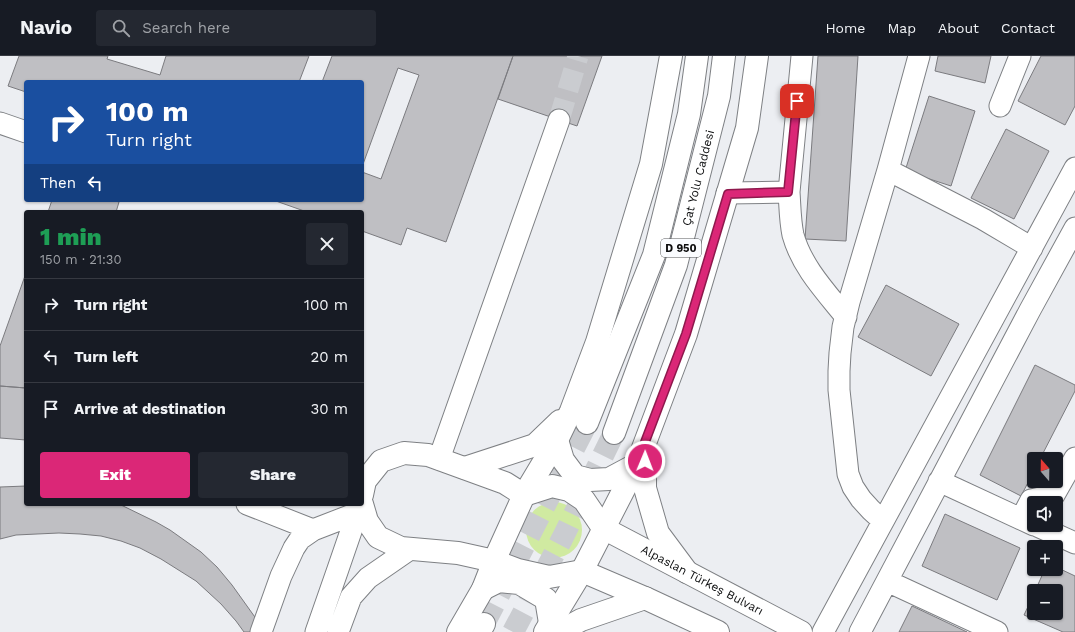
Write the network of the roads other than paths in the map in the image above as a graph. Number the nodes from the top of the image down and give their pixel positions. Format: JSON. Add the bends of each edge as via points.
{"nodes":[{"id":1,"x":671,"y":56,"type":"edge"},
{"id":2,"x":697,"y":56,"type":"edge"},
{"id":3,"x":724,"y":56,"type":"edge"},
{"id":4,"x":757,"y":56,"type":"edge"},
{"id":5,"x":802,"y":56,"type":"edge"},
{"id":6,"x":919,"y":56,"type":"edge"},
{"id":7,"x":1020,"y":56,"type":"edge"},
{"id":8,"x":1000,"y":106,"type":"dead end"},
{"id":9,"x":559,"y":120,"type":"tunnel mouth"},
{"id":10,"x":0,"y":123,"type":"edge"},
{"id":11,"x":24,"y":131,"type":"edge"},
{"id":12,"x":1075,"y":168,"type":"edge"},
{"id":13,"x":888,"y":170,"type":"junction"},
{"id":14,"x":788,"y":192,"type":"junction"},
{"id":15,"x":728,"y":194,"type":"junction"},
{"id":16,"x":1075,"y":229,"type":"edge"},
{"id":17,"x":1032,"y":248,"type":"junction"},
{"id":18,"x":846,"y":316,"type":"junction"},
{"id":19,"x":579,"y":417,"type":"junction"},
{"id":20,"x":614,"y":433,"type":"tunnel mouth"},
{"id":21,"x":557,"y":440,"type":"junction"},
{"id":22,"x":645,"y":442,"type":"junction"},
{"id":23,"x":1075,"y":458,"type":"edge"},
{"id":24,"x":439,"y":459,"type":"junction"},
{"id":25,"x":637,"y":464,"type":"junction"},
{"id":26,"x":465,"y":468,"type":"junction"},
{"id":27,"x":939,"y":481,"type":"junction"},
{"id":28,"x":364,"y":491,"type":"edge"},
{"id":29,"x":524,"y":495,"type":"junction"},
{"id":30,"x":1049,"y":496,"type":"edge"},
{"id":31,"x":252,"y":506,"type":"edge"},
{"id":32,"x":347,"y":506,"type":"edge"},
{"id":33,"x":358,"y":506,"type":"edge"},
{"id":34,"x":363,"y":506,"type":"edge"},
{"id":35,"x":883,"y":521,"type":"junction"},
{"id":36,"x":1027,"y":522,"type":"edge"},
{"id":37,"x":603,"y":528,"type":"junction"},
{"id":38,"x":313,"y":530,"type":"junction"},
{"id":39,"x":1050,"y":532,"type":"edge"},
{"id":40,"x":1075,"y":543,"type":"edge"},
{"id":41,"x":410,"y":549,"type":"junction"},
{"id":42,"x":494,"y":561,"type":"junction"},
{"id":43,"x":582,"y":571,"type":"junction"},
{"id":44,"x":687,"y":572,"type":"junction"},
{"id":45,"x":887,"y":581,"type":"junction"},
{"id":46,"x":483,"y":589,"type":"junction"},
{"id":47,"x":645,"y":598,"type":"junction"},
{"id":48,"x":552,"y":629,"type":"edge"},
{"id":49,"x":261,"y":632,"type":"edge"},
{"id":50,"x":316,"y":632,"type":"edge"},
{"id":51,"x":338,"y":632,"type":"edge"},
{"id":52,"x":458,"y":632,"type":"edge"},
{"id":53,"x":718,"y":632,"type":"edge"},
{"id":54,"x":800,"y":632,"type":"edge"},
{"id":55,"x":823,"y":632,"type":"edge"},
{"id":56,"x":860,"y":632,"type":"edge"},
{"id":57,"x":997,"y":632,"type":"edge"}],
"edges":[{"from":1,"to":19,"type":"main road","via":[[651,164],[597,342]]},
{"from":2,"to":19,"type":"main road","name":"Çat Yolu Caddesi","number":"D 950","via":[[690,114],[654,255]]},
{"from":3,"to":20,"type":"main road","name":"Çat Yolu Caddesi","number":"D 950","via":[[719,96],[676,265]]},
{"from":4,"to":15,"type":"main road","via":[[747,128]]},
{"from":5,"to":14,"type":"street"},
{"from":6,"to":13,"type":"street"},
{"from":7,"to":8,"type":"street"},
{"from":9,"to":24,"type":"street"},
{"from":10,"to":11,"type":"street"},
{"from":12,"to":17,"type":"street"},
{"from":13,"to":17,"type":"street","via":[[983,219]]},
{"from":13,"to":18,"type":"street"},
{"from":14,"to":15,"type":"street"},
{"from":14,"to":18,"type":"street","via":[[791,222],[804,262]]},
{"from":15,"to":22,"type":"main road","via":[[686,334]]},
{"from":16,"to":27,"type":"street"},
{"from":17,"to":35,"type":"street"},
{"from":18,"to":35,"type":"street","via":[[840,353],[839,390],[848,474],[861,499]]},
{"from":19,"to":21,"type":"main road"},
{"from":19,"to":26,"type":"main road","via":[[535,445]]},
{"from":21,"to":25,"type":"main road","via":[[564,460],[575,476],[590,480],[609,480]]},
{"from":21,"to":29,"type":"main road"},
{"from":22,"to":25,"type":"main road"},
{"from":22,"to":44,"type":"main road","via":[[645,488],[658,534]]},
{"from":23,"to":30,"type":"street","via":[[1054,495]]},
{"from":24,"to":26,"type":"main road"},
{"from":24,"to":28,"type":"main road","via":[[428,454],[404,453],[382,461]]},
{"from":25,"to":37,"type":"main road"},
{"from":26,"to":29,"type":"main road","via":[[505,483]]},
{"from":27,"to":36,"type":"street"},
{"from":27,"to":45,"type":"street"},
{"from":29,"to":37,"type":"main road","via":[[552,486],[569,490],[584,500]]},
{"from":29,"to":42,"type":"main road"},
{"from":31,"to":38,"type":"street"},
{"from":32,"to":38,"type":"street"},
{"from":33,"to":50,"type":"street"},
{"from":34,"to":41,"type":"main road","via":[[367,521],[378,537],[401,548]]},
{"from":35,"to":55,"type":"street"},
{"from":37,"to":43,"type":"main road"},
{"from":37,"to":44,"type":"main road","name":"Alpaslan Türkeş Bulvarı"},
{"from":38,"to":49,"type":"street","via":[[300,538],[294,548]]},
{"from":39,"to":40,"type":"street"},
{"from":41,"to":42,"type":"main road","via":[[458,553]]},
{"from":41,"to":51,"type":"street","via":[[368,578],[351,597]]},
{"from":42,"to":43,"type":"main road","via":[[549,577]]},
{"from":42,"to":46,"type":"main road"},
{"from":43,"to":47,"type":"main road"},
{"from":43,"to":48,"type":"main road"},
{"from":44,"to":54,"type":"main road","name":"Alpaslan Türkeş Bulvarı"},
{"from":45,"to":56,"type":"street"},
{"from":45,"to":57,"type":"street"},
{"from":46,"to":48,"type":"main road","via":[[499,581],[519,584],[546,599]]},
{"from":46,"to":52,"type":"main road"},
{"from":47,"to":48,"type":"main road"},
{"from":47,"to":53,"type":"main road"}]}
